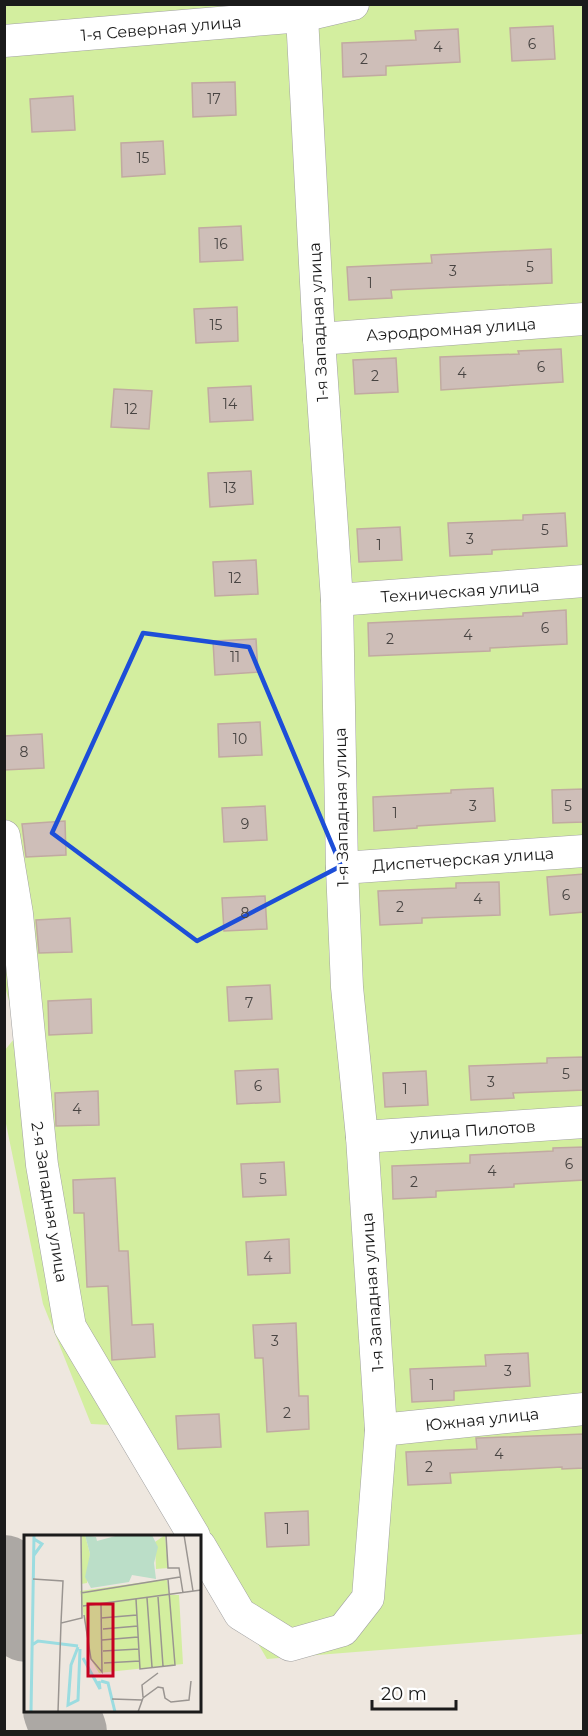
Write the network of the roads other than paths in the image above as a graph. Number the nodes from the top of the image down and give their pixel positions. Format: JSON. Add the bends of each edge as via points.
{"nodes":[{"id":1,"x":353,"y":4,"type":"edge"},
{"id":2,"x":302,"y":16,"type":"junction"},
{"id":3,"x":4,"y":40,"type":"edge"},
{"id":4,"x":584,"y":319,"type":"edge"},
{"id":5,"x":319,"y":339,"type":"junction"},
{"id":6,"x":584,"y":582,"type":"edge"},
{"id":7,"x":337,"y":600,"type":"junction"},
{"id":8,"x":4,"y":836,"type":"edge"},
{"id":9,"x":584,"y":851,"type":"edge"},
{"id":10,"x":342,"y":868,"type":"junction"},
{"id":11,"x":584,"y":1122,"type":"edge"},
{"id":12,"x":362,"y":1137,"type":"junction"},
{"id":13,"x":584,"y":1409,"type":"edge"},
{"id":14,"x":381,"y":1430,"type":"junction"},
{"id":15,"x":193,"y":1535,"type":"edge"},
{"id":16,"x":201,"y":1548,"type":"edge"}],
"edges":[{"from":1,"to":2,"type":"street","name":"1-я Северная улица"},
{"from":2,"to":3,"type":"street","name":"1-я Северная улица"},
{"from":2,"to":5,"type":"street","name":"1-я Западная улица"},
{"from":4,"to":5,"type":"street","name":"Аэродромная улица"},
{"from":5,"to":7,"type":"street","name":"1-я Западная улица"},
{"from":6,"to":7,"type":"street","name":"Техническая улица"},
{"from":7,"to":10,"type":"street","name":"1-я Западная улица"},
{"from":8,"to":15,"type":"street","name":"2-я Западная улица","via":[[17,914],[42,1166],[70,1327]]},
{"from":9,"to":10,"type":"street","name":"Диспетчерская улица"},
{"from":10,"to":12,"type":"street","name":"1-я Западная улица","via":[[347,987]]},
{"from":11,"to":12,"type":"street","name":"улица Пилотов"},
{"from":12,"to":14,"type":"street","name":"1-я Западная улица"},
{"from":13,"to":14,"type":"street","name":"Южная улица"},
{"from":14,"to":16,"type":"street","name":"1-я Западная улица","via":[[368,1598],[343,1630],[290,1645],[240,1614]]}]}
